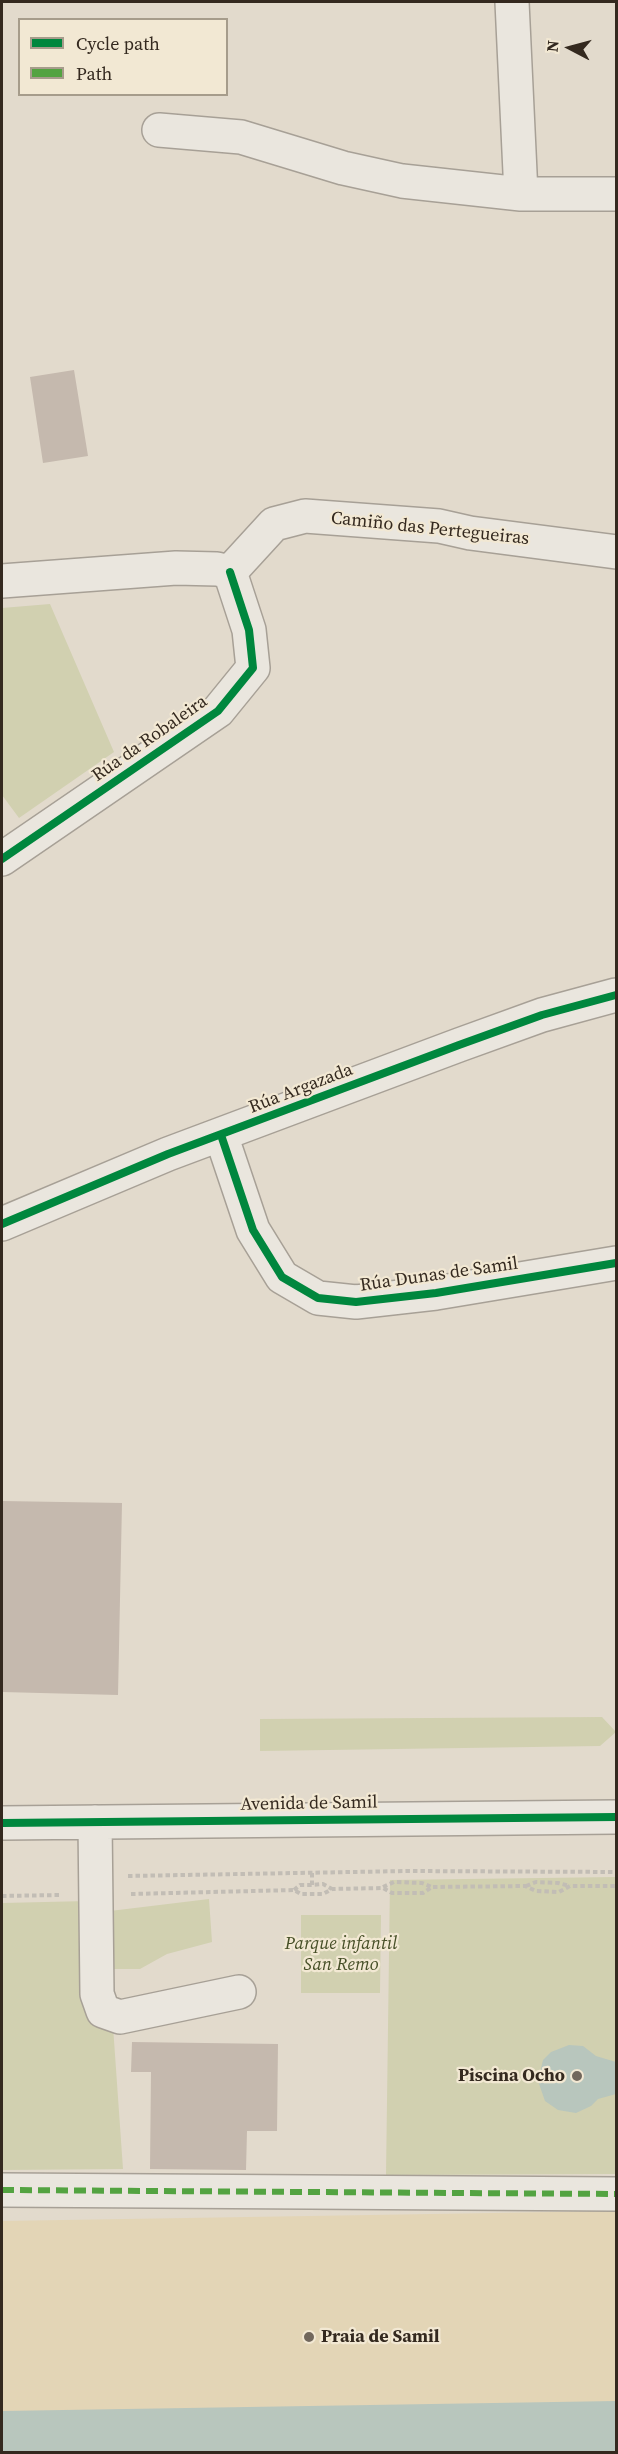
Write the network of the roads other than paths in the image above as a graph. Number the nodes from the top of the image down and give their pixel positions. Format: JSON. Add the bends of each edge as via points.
{"nodes":[{"id":1,"x":512,"y":2,"type":"edge"},
{"id":2,"x":159,"y":130,"type":"dead end"},
{"id":3,"x":521,"y":194,"type":"junction"},
{"id":4,"x":616,"y":194,"type":"edge"},
{"id":5,"x":616,"y":552,"type":"edge"},
{"id":6,"x":230,"y":572,"type":"junction"},
{"id":7,"x":2,"y":581,"type":"edge"},
{"id":8,"x":2,"y":859,"type":"edge"},
{"id":9,"x":616,"y":995,"type":"edge"},
{"id":10,"x":221,"y":1135,"type":"junction"},
{"id":11,"x":2,"y":1224,"type":"edge"},
{"id":12,"x":616,"y":1263,"type":"edge"},
{"id":13,"x":616,"y":1817,"type":"edge"},
{"id":14,"x":95,"y":1821,"type":"junction"},
{"id":15,"x":2,"y":1823,"type":"edge"},
{"id":16,"x":239,"y":1992,"type":"dead end"},
{"id":17,"x":2,"y":2190,"type":"edge"},
{"id":18,"x":616,"y":2194,"type":"edge"}],
"edges":[{"from":1,"to":3,"type":"street"},
{"from":2,"to":3,"type":"street","via":[[241,137],[343,168],[402,181]]},
{"from":3,"to":4,"type":"street"},
{"from":5,"to":6,"type":"street","name":"Camiño das Pertegueiras","via":[[439,526],[305,516],[274,524]]},
{"from":6,"to":7,"type":"street","via":[[217,568],[176,568]]},
{"from":6,"to":8,"type":"street","name":"Rúa da Robaleira","via":[[249,630],[253,668],[218,711]]},
{"from":9,"to":10,"type":"street","name":"Rúa Argazada","via":[[542,1015]]},
{"from":10,"to":11,"type":"street","name":"Rúa Argazada"},
{"from":10,"to":12,"type":"street","name":"Rúa Dunas de Samil","via":[[253,1230],[282,1277],[318,1298],[356,1302],[436,1293]]},
{"from":13,"to":14,"type":"street","name":"Avenida de Samil"},
{"from":14,"to":15,"type":"street","name":"Avenida de Samil"},
{"from":14,"to":16,"type":"street","via":[[110,1881],[97,1994],[103,2010],[120,2018]]},
{"from":17,"to":18,"type":"street"}]}
